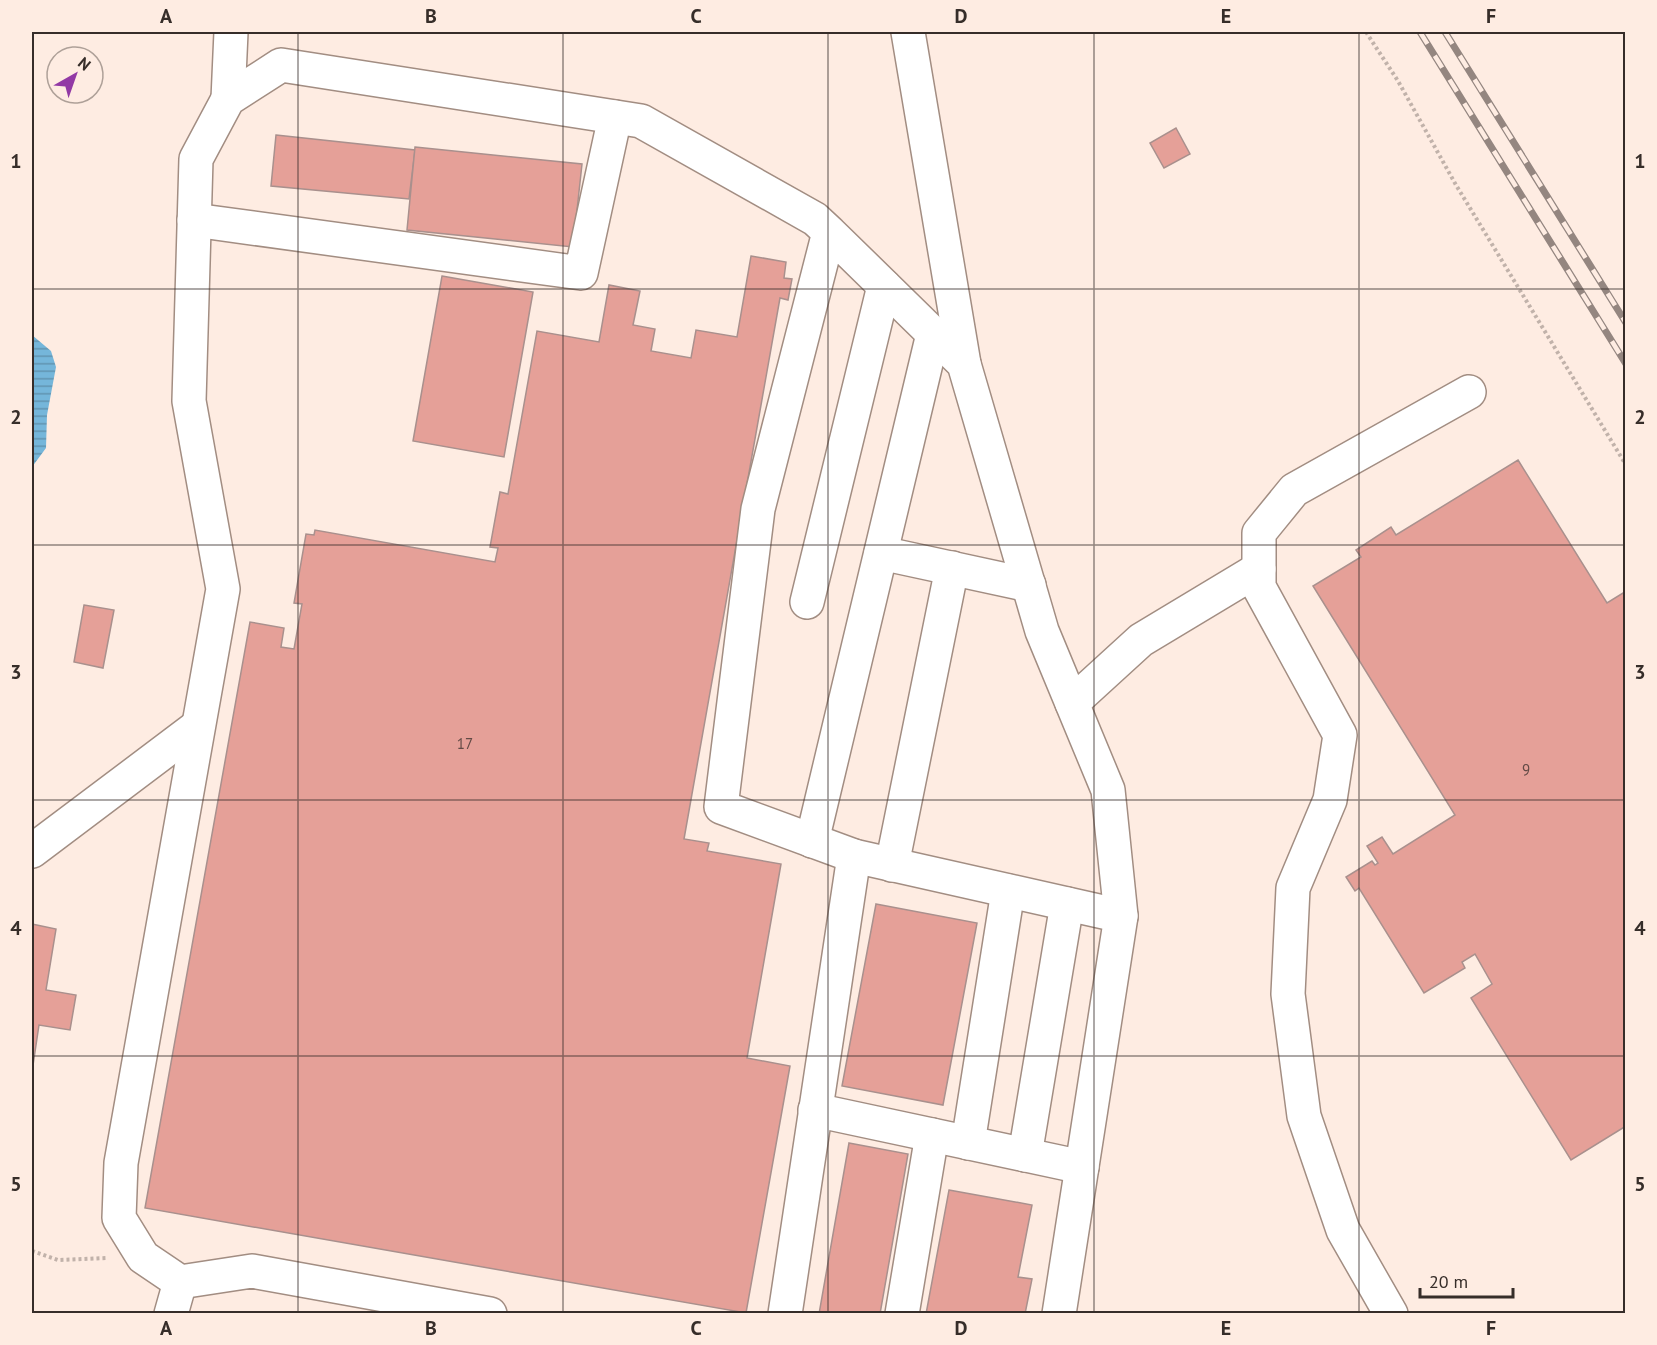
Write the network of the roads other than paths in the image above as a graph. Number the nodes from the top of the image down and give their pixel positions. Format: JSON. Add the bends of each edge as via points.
{"nodes":[{"id":1,"x":231,"y":32,"type":"edge"},
{"id":2,"x":908,"y":32,"type":"edge"},
{"id":3,"x":228,"y":99,"type":"junction"},
{"id":4,"x":615,"y":117,"type":"junction"},
{"id":5,"x":194,"y":220,"type":"junction"},
{"id":6,"x":829,"y":232,"type":"junction"},
{"id":7,"x":884,"y":286,"type":"junction"},
{"id":8,"x":933,"y":334,"type":"junction"},
{"id":9,"x":964,"y":364,"type":"junction"},
{"id":10,"x":1469,"y":393,"type":"dead end"},
{"id":11,"x":881,"y":553,"type":"junction"},
{"id":12,"x":952,"y":568,"type":"junction"},
{"id":13,"x":1259,"y":569,"type":"junction"},
{"id":14,"x":1029,"y":585,"type":"junction"},
{"id":15,"x":807,"y":602,"type":"dead end"},
{"id":16,"x":1072,"y":703,"type":"junction"},
{"id":17,"x":198,"y":726,"type":"junction"},
{"id":18,"x":812,"y":841,"type":"junction"},
{"id":19,"x":32,"y":851,"type":"edge"},
{"id":20,"x":854,"y":856,"type":"junction"},
{"id":21,"x":892,"y":865,"type":"junction"},
{"id":22,"x":1008,"y":891,"type":"junction"},
{"id":23,"x":1067,"y":904,"type":"junction"},
{"id":24,"x":1121,"y":916,"type":"junction"},
{"id":25,"x":815,"y":1110,"type":"junction"},
{"id":26,"x":932,"y":1135,"type":"junction"},
{"id":27,"x":968,"y":1143,"type":"junction"},
{"id":28,"x":1024,"y":1155,"type":"junction"},
{"id":29,"x":1082,"y":1167,"type":"junction"},
{"id":30,"x":180,"y":1282,"type":"junction"},
{"id":31,"x":171,"y":1314,"type":"edge"},
{"id":32,"x":490,"y":1314,"type":"edge"},
{"id":33,"x":784,"y":1314,"type":"edge"},
{"id":34,"x":902,"y":1314,"type":"edge"},
{"id":35,"x":1059,"y":1314,"type":"edge"},
{"id":36,"x":1391,"y":1314,"type":"edge"}],
"edges":[{"from":1,"to":3,"type":"lane"},
{"from":2,"to":9,"type":"lane"},
{"from":3,"to":4,"type":"lane","via":[[281,65]]},
{"from":3,"to":5,"type":"lane","via":[[196,159]]},
{"from":4,"to":5,"type":"lane","via":[[581,273]]},
{"from":4,"to":6,"type":"lane","via":[[642,121],[815,219]]},
{"from":5,"to":17,"type":"lane","via":[[189,401],[223,589]]},
{"from":6,"to":7,"type":"lane"},
{"from":6,"to":18,"type":"lane","via":[[758,509],[721,807]]},
{"from":7,"to":8,"type":"lane"},
{"from":7,"to":15,"type":"lane"},
{"from":8,"to":9,"type":"lane"},
{"from":8,"to":11,"type":"lane"},
{"from":9,"to":14,"type":"lane"},
{"from":10,"to":13,"type":"lane","via":[[1293,490],[1259,533]]},
{"from":11,"to":12,"type":"lane"},
{"from":11,"to":18,"type":"lane"},
{"from":12,"to":14,"type":"lane"},
{"from":12,"to":21,"type":"lane"},
{"from":13,"to":16,"type":"lane","via":[[1141,640]]},
{"from":13,"to":36,"type":"lane","via":[[1259,587],[1340,735],[1330,800],[1293,888],[1288,994],[1310,1134],[1343,1230]]},
{"from":14,"to":16,"type":"lane","via":[[1042,632]]},
{"from":16,"to":24,"type":"lane","via":[[1108,790]]},
{"from":17,"to":19,"type":"lane"},
{"from":17,"to":30,"type":"lane","via":[[121,1162],[119,1218],[143,1257]]},
{"from":18,"to":20,"type":"lane"},
{"from":20,"to":21,"type":"lane"},
{"from":20,"to":25,"type":"lane"},
{"from":21,"to":22,"type":"lane"},
{"from":22,"to":23,"type":"lane"},
{"from":22,"to":27,"type":"lane"},
{"from":23,"to":24,"type":"lane"},
{"from":23,"to":28,"type":"lane"},
{"from":24,"to":29,"type":"lane"},
{"from":25,"to":26,"type":"lane"},
{"from":25,"to":33,"type":"lane"},
{"from":26,"to":27,"type":"lane"},
{"from":26,"to":34,"type":"lane"},
{"from":27,"to":28,"type":"lane"},
{"from":28,"to":29,"type":"lane"},
{"from":29,"to":35,"type":"lane"},
{"from":30,"to":31,"type":"lane"},
{"from":30,"to":32,"type":"lane","via":[[252,1271]]}]}
